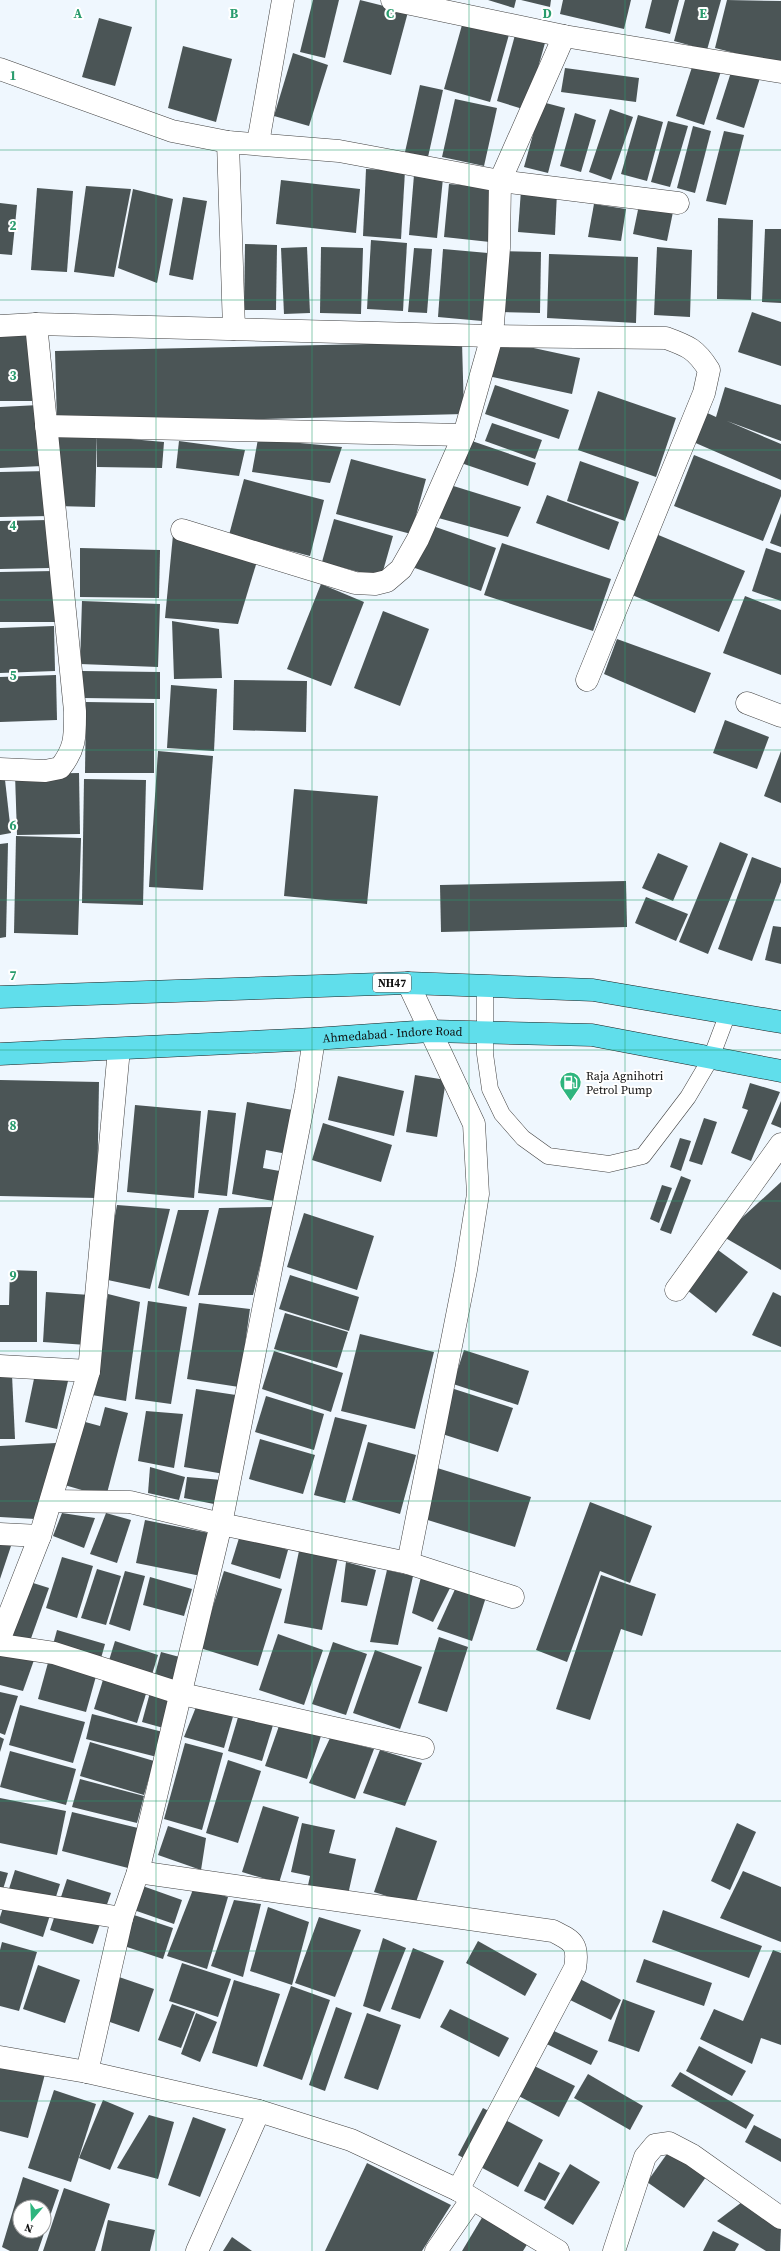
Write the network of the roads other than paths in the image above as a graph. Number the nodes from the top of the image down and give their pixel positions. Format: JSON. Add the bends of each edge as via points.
{"nodes":[{"id":1,"x":283,"y":0,"type":"edge"},
{"id":2,"x":392,"y":0,"type":"edge"},
{"id":3,"x":564,"y":36,"type":"junction"},
{"id":4,"x":0,"y":69,"type":"edge"},
{"id":5,"x":781,"y":72,"type":"edge"},
{"id":6,"x":228,"y":142,"type":"junction"},
{"id":7,"x":258,"y":143,"type":"junction"},
{"id":8,"x":500,"y":181,"type":"junction"},
{"id":9,"x":678,"y":203,"type":"dead end"},
{"id":10,"x":36,"y":324,"type":"junction"},
{"id":11,"x":0,"y":326,"type":"edge"},
{"id":12,"x":234,"y":329,"type":"junction"},
{"id":13,"x":492,"y":336,"type":"junction"},
{"id":14,"x":46,"y":426,"type":"junction"},
{"id":15,"x":464,"y":434,"type":"junction"},
{"id":16,"x":182,"y":530,"type":"dead end"},
{"id":17,"x":586,"y":680,"type":"dead end"},
{"id":18,"x":747,"y":703,"type":"dead end"},
{"id":19,"x":781,"y":716,"type":"edge"},
{"id":20,"x":0,"y":769,"type":"edge"},
{"id":21,"x":408,"y":983,"type":"junction"},
{"id":22,"x":485,"y":986,"type":"junction"},
{"id":23,"x":0,"y":997,"type":"edge"},
{"id":24,"x":728,"y":1013,"type":"junction"},
{"id":25,"x":781,"y":1022,"type":"edge"},
{"id":26,"x":430,"y":1031,"type":"junction"},
{"id":27,"x":486,"y":1033,"type":"junction"},
{"id":28,"x":314,"y":1039,"type":"junction"},
{"id":29,"x":119,"y":1049,"type":"junction"},
{"id":30,"x":0,"y":1054,"type":"edge"},
{"id":31,"x":711,"y":1058,"type":"junction"},
{"id":32,"x":781,"y":1071,"type":"edge"},
{"id":33,"x":781,"y":1144,"type":"edge"},
{"id":34,"x":676,"y":1290,"type":"dead end"},
{"id":35,"x":0,"y":1366,"type":"edge"},
{"id":36,"x":89,"y":1371,"type":"junction"},
{"id":37,"x":51,"y":1501,"type":"junction"},
{"id":38,"x":221,"y":1524,"type":"junction"},
{"id":39,"x":0,"y":1534,"type":"edge"},
{"id":40,"x":40,"y":1536,"type":"junction"},
{"id":41,"x":408,"y":1563,"type":"junction"},
{"id":42,"x":513,"y":1597,"type":"dead end"},
{"id":43,"x":0,"y":1638,"type":"edge"},
{"id":44,"x":0,"y":1645,"type":"edge"},
{"id":45,"x":182,"y":1694,"type":"junction"},
{"id":46,"x":423,"y":1748,"type":"dead end"},
{"id":47,"x":138,"y":1872,"type":"junction"},
{"id":48,"x":0,"y":1898,"type":"edge"},
{"id":49,"x":122,"y":1918,"type":"junction"},
{"id":50,"x":0,"y":2057,"type":"edge"},
{"id":51,"x":87,"y":2072,"type":"junction"},
{"id":52,"x":259,"y":2111,"type":"junction"},
{"id":53,"x":465,"y":2194,"type":"junction"},
{"id":54,"x":781,"y":2218,"type":"edge"},
{"id":55,"x":548,"y":2248,"type":"edge"},
{"id":56,"x":197,"y":2251,"type":"edge"},
{"id":57,"x":436,"y":2251,"type":"edge"},
{"id":58,"x":614,"y":2251,"type":"edge"}],
"edges":[{"from":1,"to":7,"type":"street"},
{"from":2,"to":3,"type":"street"},
{"from":3,"to":5,"type":"street"},
{"from":3,"to":8,"type":"street"},
{"from":4,"to":6,"type":"street","via":[[172,131]]},
{"from":6,"to":7,"type":"street"},
{"from":6,"to":12,"type":"street"},
{"from":7,"to":8,"type":"street","via":[[339,151]]},
{"from":8,"to":9,"type":"street"},
{"from":8,"to":13,"type":"street","via":[[500,248]]},
{"from":10,"to":11,"type":"street"},
{"from":10,"to":12,"type":"street"},
{"from":10,"to":14,"type":"street"},
{"from":12,"to":13,"type":"street"},
{"from":13,"to":15,"type":"street"},
{"from":13,"to":17,"type":"street","via":[[666,338],[690,346],[709,370],[696,416]]},
{"from":14,"to":15,"type":"street"},
{"from":14,"to":20,"type":"street","via":[[75,711],[75,741],[70,756],[60,768],[45,771]]},
{"from":15,"to":16,"type":"street","via":[[418,539],[401,569],[387,580],[375,584],[355,583]]},
{"from":18,"to":19,"type":"street"},
{"from":21,"to":22,"type":"highway","number":"NH47"},
{"from":21,"to":23,"type":"highway","number":"NH47"},
{"from":21,"to":26,"type":"street"},
{"from":22,"to":24,"type":"highway","number":"NH47","via":[[592,990]]},
{"from":22,"to":27,"type":"lane"},
{"from":24,"to":25,"type":"highway","number":"NH47"},
{"from":24,"to":31,"type":"lane"},
{"from":26,"to":27,"type":"highway","name":"Ahmedabad - Indore Road"},
{"from":26,"to":28,"type":"highway","name":"Ahmedabad - Indore Road"},
{"from":26,"to":41,"type":"street","via":[[474,1124],[478,1194],[466,1270]]},
{"from":27,"to":31,"type":"highway","name":"Ahmedabad - Indore Road","via":[[592,1035]]},
{"from":27,"to":31,"type":"lane","via":[[490,1089],[502,1114],[523,1138],[548,1156],[609,1164],[643,1156],[688,1097]]},
{"from":28,"to":29,"type":"highway","name":"Ahmedabad - Indore Road"},
{"from":28,"to":38,"type":"street"},
{"from":29,"to":30,"type":"highway","name":"Ahmedabad - Indore Road"},
{"from":29,"to":36,"type":"street"},
{"from":31,"to":32,"type":"highway","name":"Ahmedabad - Indore Road"},
{"from":33,"to":34,"type":"street"},
{"from":35,"to":36,"type":"street"},
{"from":36,"to":37,"type":"street"},
{"from":37,"to":38,"type":"street","via":[[130,1502]]},
{"from":37,"to":40,"type":"street"},
{"from":38,"to":41,"type":"street"},
{"from":38,"to":45,"type":"street"},
{"from":39,"to":40,"type":"street"},
{"from":40,"to":43,"type":"street"},
{"from":41,"to":42,"type":"street"},
{"from":44,"to":45,"type":"street","via":[[54,1653]]},
{"from":45,"to":46,"type":"street"},
{"from":45,"to":47,"type":"street"},
{"from":47,"to":49,"type":"street"},
{"from":47,"to":53,"type":"street","via":[[553,1931],[570,1940],[578,1953],[575,1968]]},
{"from":48,"to":49,"type":"street"},
{"from":49,"to":51,"type":"street"},
{"from":50,"to":51,"type":"street"},
{"from":51,"to":52,"type":"street"},
{"from":52,"to":53,"type":"street","via":[[351,2140]]},
{"from":52,"to":56,"type":"street"},
{"from":53,"to":55,"type":"street"},
{"from":53,"to":57,"type":"street"},
{"from":54,"to":58,"type":"street","via":[[692,2155],[669,2142],[655,2145],[645,2157]]}]}
